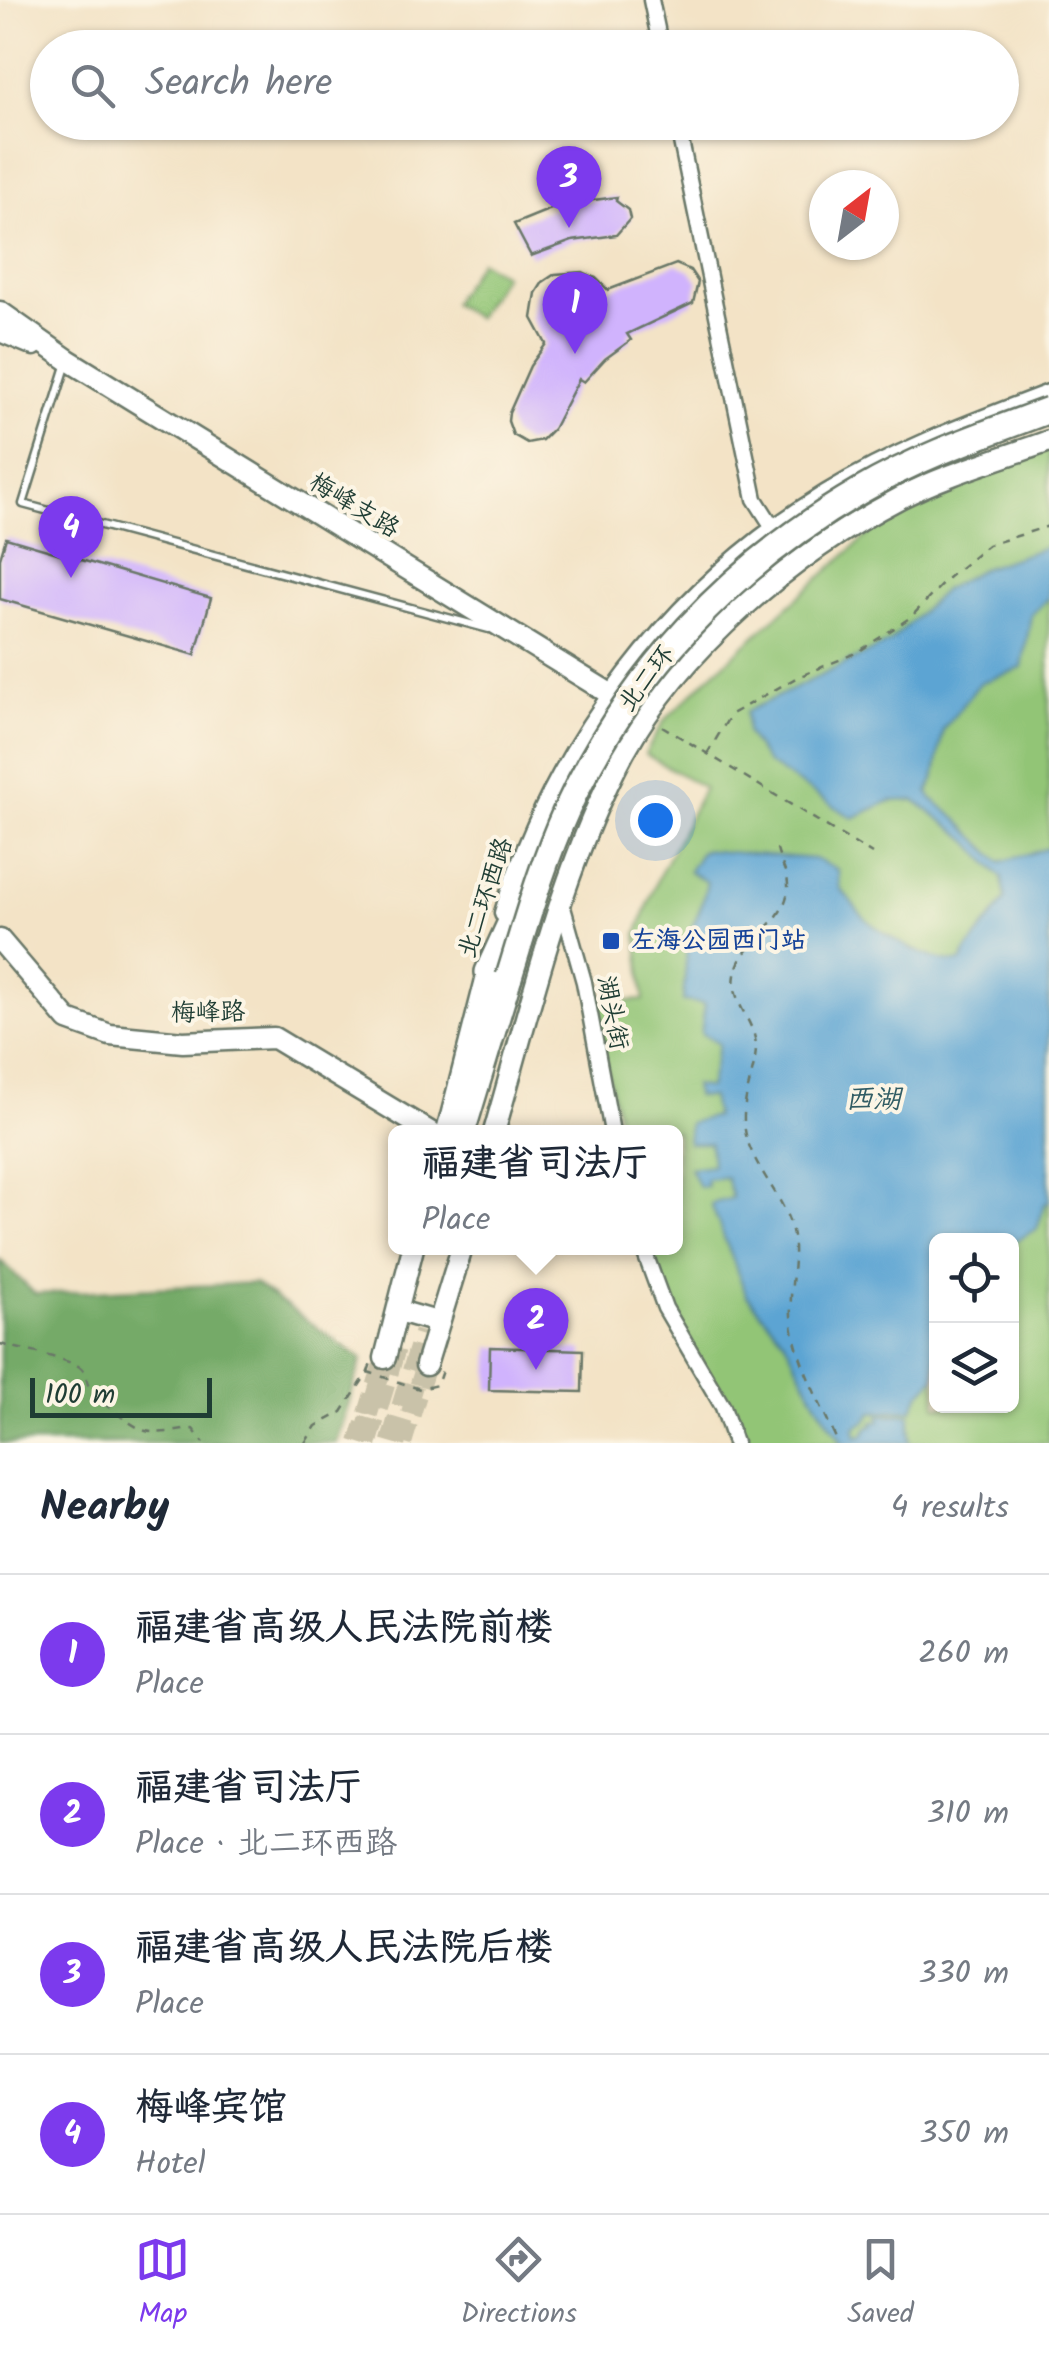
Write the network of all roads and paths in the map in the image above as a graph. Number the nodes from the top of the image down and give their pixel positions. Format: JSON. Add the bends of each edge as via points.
{"nodes":[{"id":1,"x":652,"y":0,"type":"edge"},
{"id":2,"x":658,"y":30,"type":"edge"},
{"id":3,"x":681,"y":140,"type":"edge"},
{"id":4,"x":0,"y":312,"type":"edge"},
{"id":5,"x":0,"y":331,"type":"edge"},
{"id":6,"x":68,"y":360,"type":"junction"},
{"id":7,"x":1049,"y":395,"type":"edge"},
{"id":8,"x":1049,"y":410,"type":"edge"},
{"id":9,"x":1049,"y":425,"type":"edge"},
{"id":10,"x":1049,"y":441,"type":"edge"},
{"id":11,"x":1049,"y":526,"type":"edge"},
{"id":12,"x":776,"y":532,"type":"junction"},
{"id":13,"x":520,"y":637,"type":"junction"},
{"id":14,"x":614,"y":696,"type":"junction"},
{"id":15,"x":648,"y":718,"type":"junction"},
{"id":16,"x":707,"y":754,"type":"junction"},
{"id":17,"x":565,"y":812,"type":"junction"},
{"id":18,"x":777,"y":852,"type":"dead end"},
{"id":19,"x":872,"y":854,"type":"dead end"},
{"id":20,"x":562,"y":904,"type":"junction"},
{"id":21,"x":0,"y":940,"type":"edge"},
{"id":22,"x":506,"y":977,"type":"junction"},
{"id":23,"x":418,"y":1125,"type":"edge"},
{"id":24,"x":450,"y":1125,"type":"edge"},
{"id":25,"x":464,"y":1125,"type":"edge"},
{"id":26,"x":479,"y":1125,"type":"edge"},
{"id":27,"x":496,"y":1125,"type":"edge"},
{"id":28,"x":611,"y":1125,"type":"edge"},
{"id":29,"x":411,"y":1255,"type":"edge"},
{"id":30,"x":460,"y":1255,"type":"edge"},
{"id":31,"x":643,"y":1255,"type":"edge"},
{"id":32,"x":399,"y":1311,"type":"junction"},
{"id":33,"x":437,"y":1322,"type":"junction"},
{"id":34,"x":0,"y":1344,"type":"edge"},
{"id":35,"x":384,"y":1358,"type":"tunnel mouth"},
{"id":36,"x":435,"y":1365,"type":"joint"},
{"id":37,"x":204,"y":1443,"type":"edge"},
{"id":38,"x":305,"y":1443,"type":"edge"},
{"id":39,"x":735,"y":1443,"type":"edge"},
{"id":40,"x":838,"y":1443,"type":"edge"}],
"edges":[{"from":1,"to":2,"type":"street"},
{"from":3,"to":12,"type":"street","via":[[755,499]]},
{"from":4,"to":6,"type":"main road","name":"梅峰支路"},
{"from":5,"to":6,"type":"main road","name":"梅峰支路"},
{"from":6,"to":13,"type":"main road","name":"梅峰支路"},
{"from":6,"to":13,"type":"lane","via":[[23,504]]},
{"from":7,"to":12,"type":"main road","name":"北二环西路","via":[[914,448],[826,495]]},
{"from":8,"to":17,"type":"highway","name":"北二环","bridge":true,"via":[[862,490],[751,566],[644,679]]},
{"from":9,"to":22,"type":"highway","name":"北二环","via":[[928,472],[869,504],[759,577],[704,631],[617,746]]},
{"from":10,"to":15,"type":"main road","via":[[906,495],[810,553],[765,586]]},
{"from":11,"to":16,"type":"path","via":[[988,545],[911,617],[858,652],[730,714]]},
{"from":12,"to":14,"type":"main road","name":"北二环西路","via":[[688,606]]},
{"from":13,"to":14,"type":"main road","name":"梅峰支路"},
{"from":14,"to":15,"type":"main road"},
{"from":14,"to":22,"type":"main road","name":"北二环西路","via":[[546,802],[518,873]]},
{"from":15,"to":16,"type":"path"},
{"from":15,"to":20,"type":"main road","via":[[625,752]]},
{"from":16,"to":19,"type":"path"},
{"from":17,"to":22,"type":"highway","name":"北二环","bridge":true},
{"from":17,"to":22,"type":"highway","bridge":true,"via":[[525,890]]},
{"from":18,"to":40,"type":"path","via":[[788,885],[784,903],[734,974],[734,992],[756,1043],[744,1121],[748,1148],[792,1232],[791,1317]]},
{"from":20,"to":27,"type":"main road"},
{"from":20,"to":28,"type":"street","name":"湖头街"},
{"from":21,"to":23,"type":"main road","name":"梅峰路","via":[[68,1020],[110,1035],[183,1042],[274,1038]]},
{"from":22,"to":24,"type":"main road","name":"北二环西路"},
{"from":22,"to":25,"type":"highway","name":"北二环"},
{"from":22,"to":26,"type":"highway","name":"北二环"},
{"from":29,"to":32,"type":"main road"},
{"from":30,"to":33,"type":"main road"},
{"from":31,"to":39,"type":"street","via":[[665,1308],[723,1407]]},
{"from":32,"to":33,"type":"main road"},
{"from":32,"to":35,"type":"main road"},
{"from":33,"to":36,"type":"main road"},
{"from":34,"to":37,"type":"path","via":[[64,1358],[84,1370],[90,1389],[141,1430],[193,1429]]},
{"from":36,"to":38,"type":"path","bridge":true,"via":[[437,1385],[420,1389],[368,1372],[342,1412],[316,1426]]}]}
